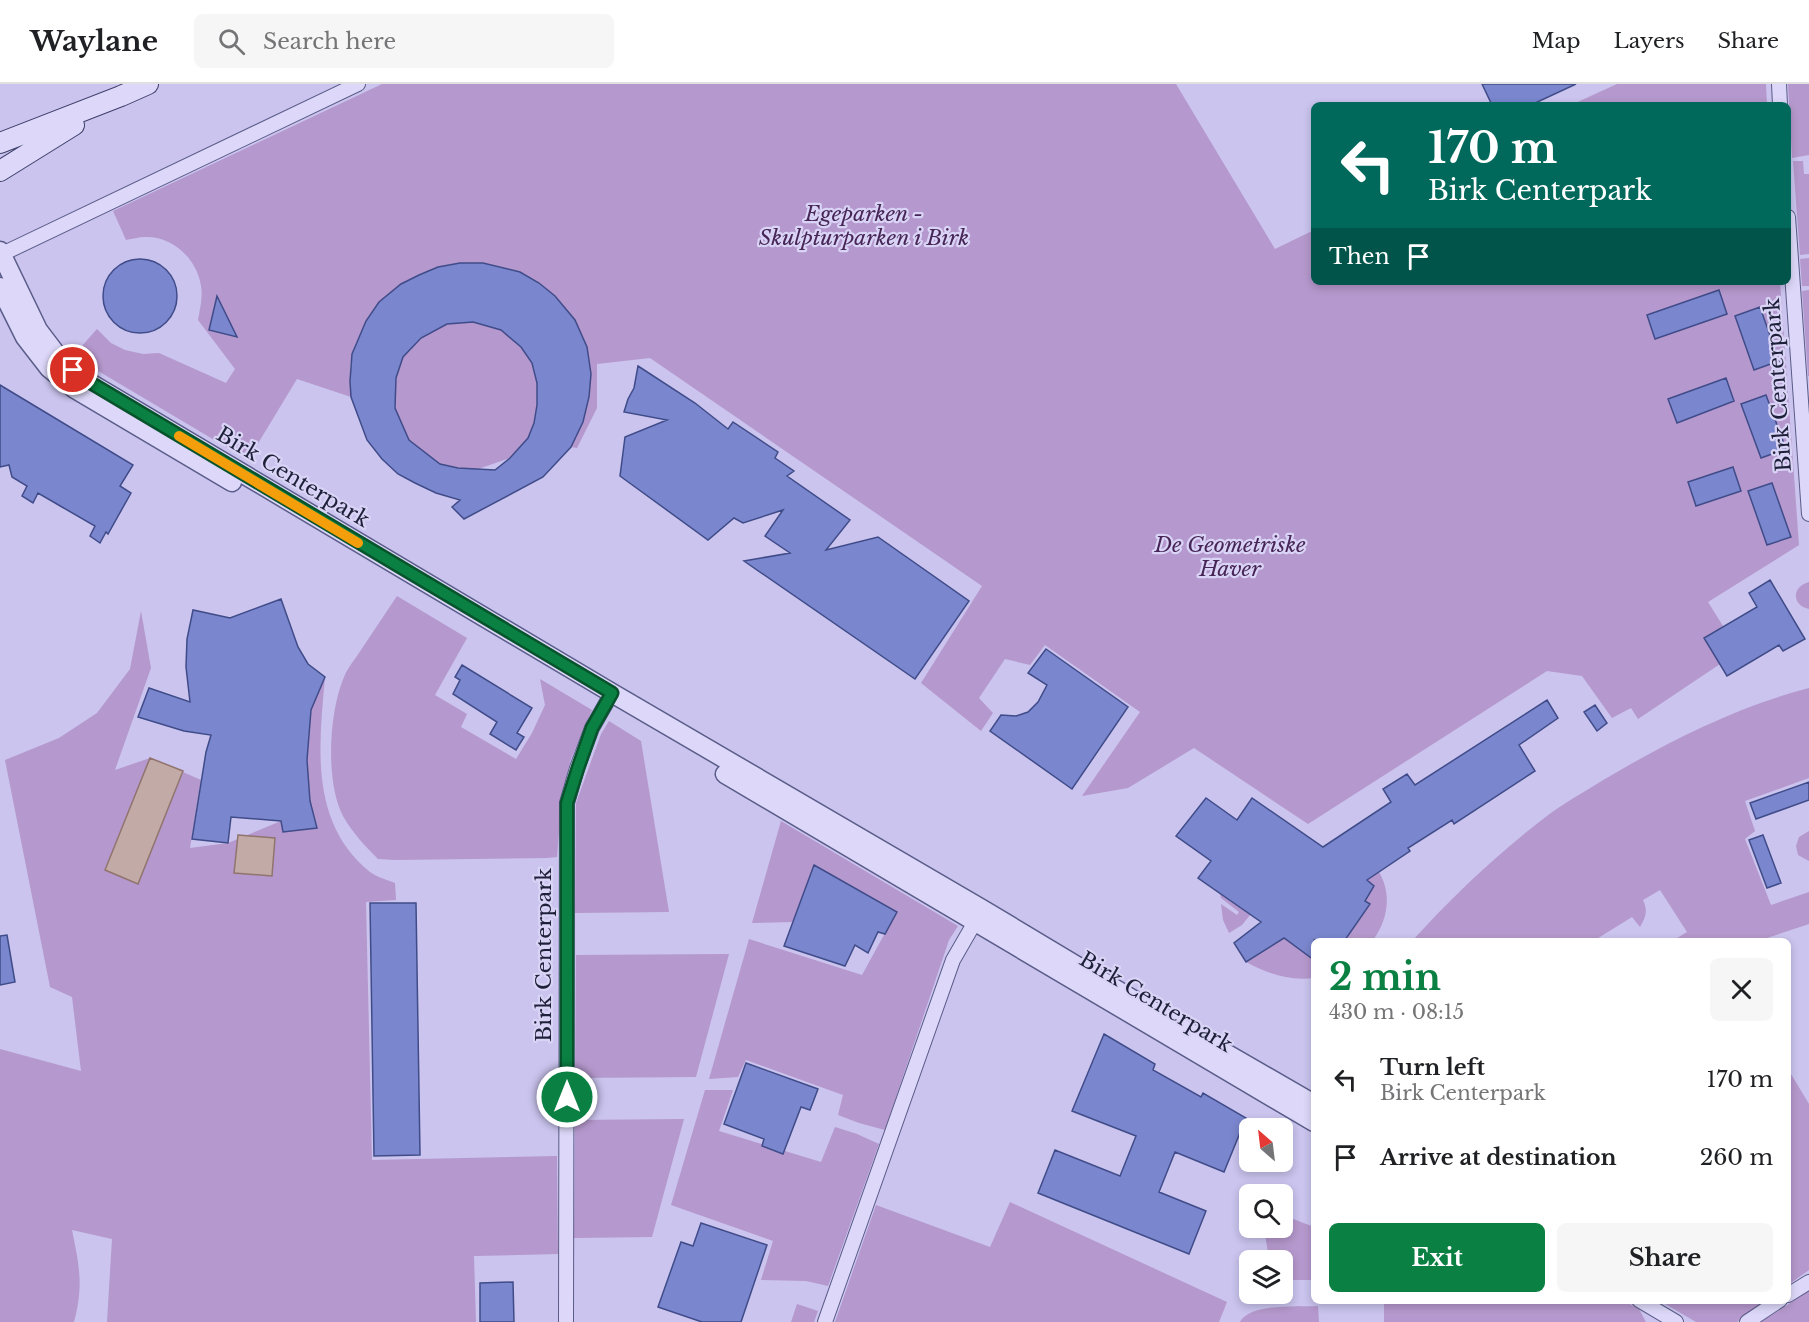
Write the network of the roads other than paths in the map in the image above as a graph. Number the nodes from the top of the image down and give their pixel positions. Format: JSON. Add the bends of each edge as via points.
{"nodes":[{"id":1,"x":148,"y":84,"type":"edge"},
{"id":2,"x":358,"y":84,"type":"edge"},
{"id":3,"x":1779,"y":84,"type":"edge"},
{"id":4,"x":121,"y":96,"type":"junction"},
{"id":5,"x":1780,"y":102,"type":"edge"},
{"id":6,"x":0,"y":143,"type":"edge"},
{"id":7,"x":0,"y":171,"type":"edge"},
{"id":8,"x":0,"y":254,"type":"edge"},
{"id":9,"x":1791,"y":259,"type":"edge"},
{"id":10,"x":0,"y":287,"type":"edge"},
{"id":11,"x":1809,"y":514,"type":"edge"},
{"id":12,"x":401,"y":575,"type":"junction"},
{"id":13,"x":609,"y":698,"type":"junction"},
{"id":14,"x":978,"y":915,"type":"junction"},
{"id":15,"x":1311,"y":1102,"type":"edge"},
{"id":16,"x":1311,"y":1120,"type":"edge"},
{"id":17,"x":1809,"y":1282,"type":"edge"},
{"id":18,"x":1791,"y":1293,"type":"edge"},
{"id":19,"x":1646,"y":1304,"type":"edge"},
{"id":20,"x":1774,"y":1304,"type":"edge"},
{"id":21,"x":566,"y":1322,"type":"edge"},
{"id":22,"x":825,"y":1322,"type":"edge"},
{"id":23,"x":1676,"y":1322,"type":"edge"},
{"id":24,"x":1747,"y":1322,"type":"edge"}],
"edges":[{"from":1,"to":4,"type":"main road"},
{"from":2,"to":8,"type":"street"},
{"from":3,"to":5,"type":"street"},
{"from":4,"to":6,"type":"main road"},
{"from":4,"to":7,"type":"main road"},
{"from":8,"to":12,"type":"street","name":"Birk Centerpark","via":[[38,330],[60,359],[86,380]]},
{"from":9,"to":11,"type":"street","name":"Birk Centerpark"},
{"from":10,"to":12,"type":"street","name":"Birk Centerpark","via":[[25,337],[49,368],[75,389]]},
{"from":12,"to":13,"type":"street","name":"Birk Centerpark"},
{"from":13,"to":14,"type":"street","name":"Birk Centerpark"},
{"from":13,"to":21,"type":"street","name":"Birk Centerpark","via":[[592,728],[567,803]]},
{"from":14,"to":15,"type":"street","name":"Birk Centerpark"},
{"from":14,"to":16,"type":"street","name":"Birk Centerpark"},
{"from":14,"to":22,"type":"street","via":[[953,960]]},
{"from":17,"to":18,"type":"street"},
{"from":19,"to":23,"type":"street"},
{"from":20,"to":24,"type":"street"}]}
